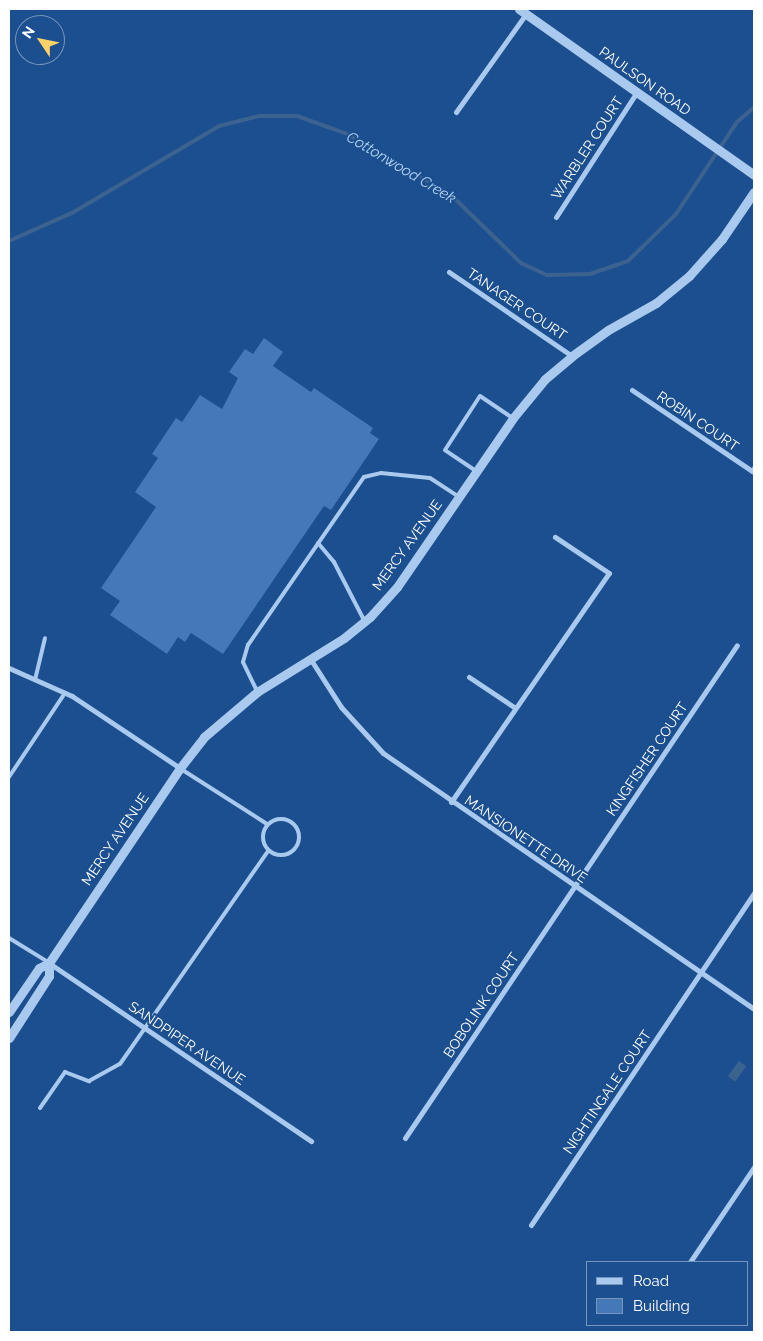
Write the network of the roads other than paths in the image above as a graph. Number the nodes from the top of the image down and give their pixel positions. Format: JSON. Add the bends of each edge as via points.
{"nodes":[{"id":1,"x":523,"y":11,"type":"edge"},
{"id":2,"x":637,"y":92,"type":"junction"},
{"id":3,"x":456,"y":112,"type":"dead end"},
{"id":4,"x":754,"y":175,"type":"edge"},
{"id":5,"x":754,"y":192,"type":"edge"},
{"id":6,"x":556,"y":217,"type":"dead end"},
{"id":7,"x":448,"y":272,"type":"dead end"},
{"id":8,"x":572,"y":356,"type":"junction"},
{"id":9,"x":632,"y":390,"type":"dead end"},
{"id":10,"x":513,"y":418,"type":"junction"},
{"id":11,"x":753,"y":470,"type":"edge"},
{"id":12,"x":476,"y":472,"type":"junction"},
{"id":13,"x":459,"y":497,"type":"junction"},
{"id":14,"x":555,"y":537,"type":"dead end"},
{"id":15,"x":318,"y":543,"type":"junction"},
{"id":16,"x":365,"y":622,"type":"junction"},
{"id":17,"x":45,"y":638,"type":"dead end"},
{"id":18,"x":737,"y":645,"type":"dead end"},
{"id":19,"x":311,"y":660,"type":"junction"},
{"id":20,"x":9,"y":668,"type":"edge"},
{"id":21,"x":469,"y":677,"type":"dead end"},
{"id":22,"x":35,"y":680,"type":"junction"},
{"id":23,"x":257,"y":692,"type":"junction"},
{"id":24,"x":65,"y":693,"type":"junction"},
{"id":25,"x":514,"y":707,"type":"junction"},
{"id":26,"x":180,"y":768,"type":"junction"},
{"id":27,"x":9,"y":777,"type":"edge"},
{"id":28,"x":451,"y":802,"type":"junction"},
{"id":29,"x":267,"y":824,"type":"junction"},
{"id":30,"x":268,"y":851,"type":"junction"},
{"id":31,"x":576,"y":886,"type":"junction"},
{"id":32,"x":754,"y":893,"type":"edge"},
{"id":33,"x":9,"y":938,"type":"edge"},
{"id":34,"x":50,"y":963,"type":"junction"},
{"id":35,"x":701,"y":972,"type":"junction"},
{"id":36,"x":754,"y":1009,"type":"edge"},
{"id":37,"x":9,"y":1012,"type":"edge"},
{"id":38,"x":147,"y":1029,"type":"junction"},
{"id":39,"x":9,"y":1038,"type":"edge"},
{"id":40,"x":40,"y":1108,"type":"dead end"},
{"id":41,"x":405,"y":1138,"type":"dead end"},
{"id":42,"x":311,"y":1141,"type":"dead end"},
{"id":43,"x":754,"y":1167,"type":"edge"},
{"id":44,"x":531,"y":1225,"type":"dead end"},
{"id":45,"x":691,"y":1261,"type":"edge"}],
"edges":[{"from":1,"to":2,"type":"street","name":"PAULSON ROAD"},
{"from":1,"to":3,"type":"street"},
{"from":2,"to":4,"type":"street","name":"PAULSON ROAD"},
{"from":2,"to":6,"type":"street","name":"WARBLER COURT"},
{"from":5,"to":8,"type":"street","name":"MERCY AVENUE","via":[[722,239],[689,276],[656,303],[608,330]]},
{"from":7,"to":8,"type":"street","name":"TANAGER COURT"},
{"from":8,"to":10,"type":"street","name":"MERCY AVENUE"},
{"from":9,"to":11,"type":"street","name":"ROBIN COURT"},
{"from":10,"to":12,"type":"street","name":"MERCY AVENUE"},
{"from":10,"to":12,"type":"lane","via":[[480,396],[444,450]]},
{"from":12,"to":13,"type":"street","name":"MERCY AVENUE"},
{"from":13,"to":15,"type":"lane","via":[[430,478],[381,473],[364,478]]},
{"from":13,"to":16,"type":"street","name":"MERCY AVENUE","via":[[397,587]]},
{"from":14,"to":25,"type":"street","via":[[609,573]]},
{"from":15,"to":16,"type":"lane","via":[[334,562]]},
{"from":15,"to":23,"type":"lane","via":[[248,645],[243,662]]},
{"from":16,"to":19,"type":"street","name":"MERCY AVENUE"},
{"from":17,"to":22,"type":"lane"},
{"from":18,"to":31,"type":"street","name":"KINGFISHER COURT"},
{"from":19,"to":23,"type":"street","name":"MERCY AVENUE"},
{"from":19,"to":28,"type":"street","name":"MANSIONETTE DRIVE","via":[[341,707],[382,753]]},
{"from":20,"to":22,"type":"street"},
{"from":21,"to":25,"type":"street"},
{"from":22,"to":24,"type":"street"},
{"from":23,"to":26,"type":"street","name":"MERCY AVENUE","via":[[204,737]]},
{"from":24,"to":26,"type":"street","via":[[113,721]]},
{"from":24,"to":27,"type":"lane"},
{"from":25,"to":28,"type":"street"},
{"from":26,"to":29,"type":"lane"},
{"from":26,"to":34,"type":"street","name":"MERCY AVENUE"},
{"from":28,"to":31,"type":"street","name":"MANSIONETTE DRIVE"},
{"from":29,"to":30,"type":"lane","via":[[262,835]]},
{"from":29,"to":30,"type":"lane","via":[[284,819],[295,825],[299,837],[291,852],[280,856]]},
{"from":30,"to":38,"type":"lane"},
{"from":31,"to":35,"type":"street","name":"MANSIONETTE DRIVE"},
{"from":31,"to":41,"type":"street","name":"BOBOLINK COURT"},
{"from":32,"to":35,"type":"street","name":"NIGHTINGALE COURT"},
{"from":33,"to":34,"type":"lane"},
{"from":34,"to":37,"type":"street","name":"MERCY AVENUE","via":[[39,968]]},
{"from":34,"to":38,"type":"street","name":"SANDPIPER AVENUE"},
{"from":34,"to":39,"type":"street","name":"MERCY AVENUE","via":[[49,976]]},
{"from":35,"to":36,"type":"street","name":"MANSIONETTE DRIVE"},
{"from":35,"to":44,"type":"street","name":"NIGHTINGALE COURT"},
{"from":38,"to":40,"type":"lane","via":[[120,1064],[104,1076],[89,1082],[65,1072]]},
{"from":38,"to":42,"type":"street","name":"SANDPIPER AVENUE"},
{"from":43,"to":45,"type":"street"}]}
